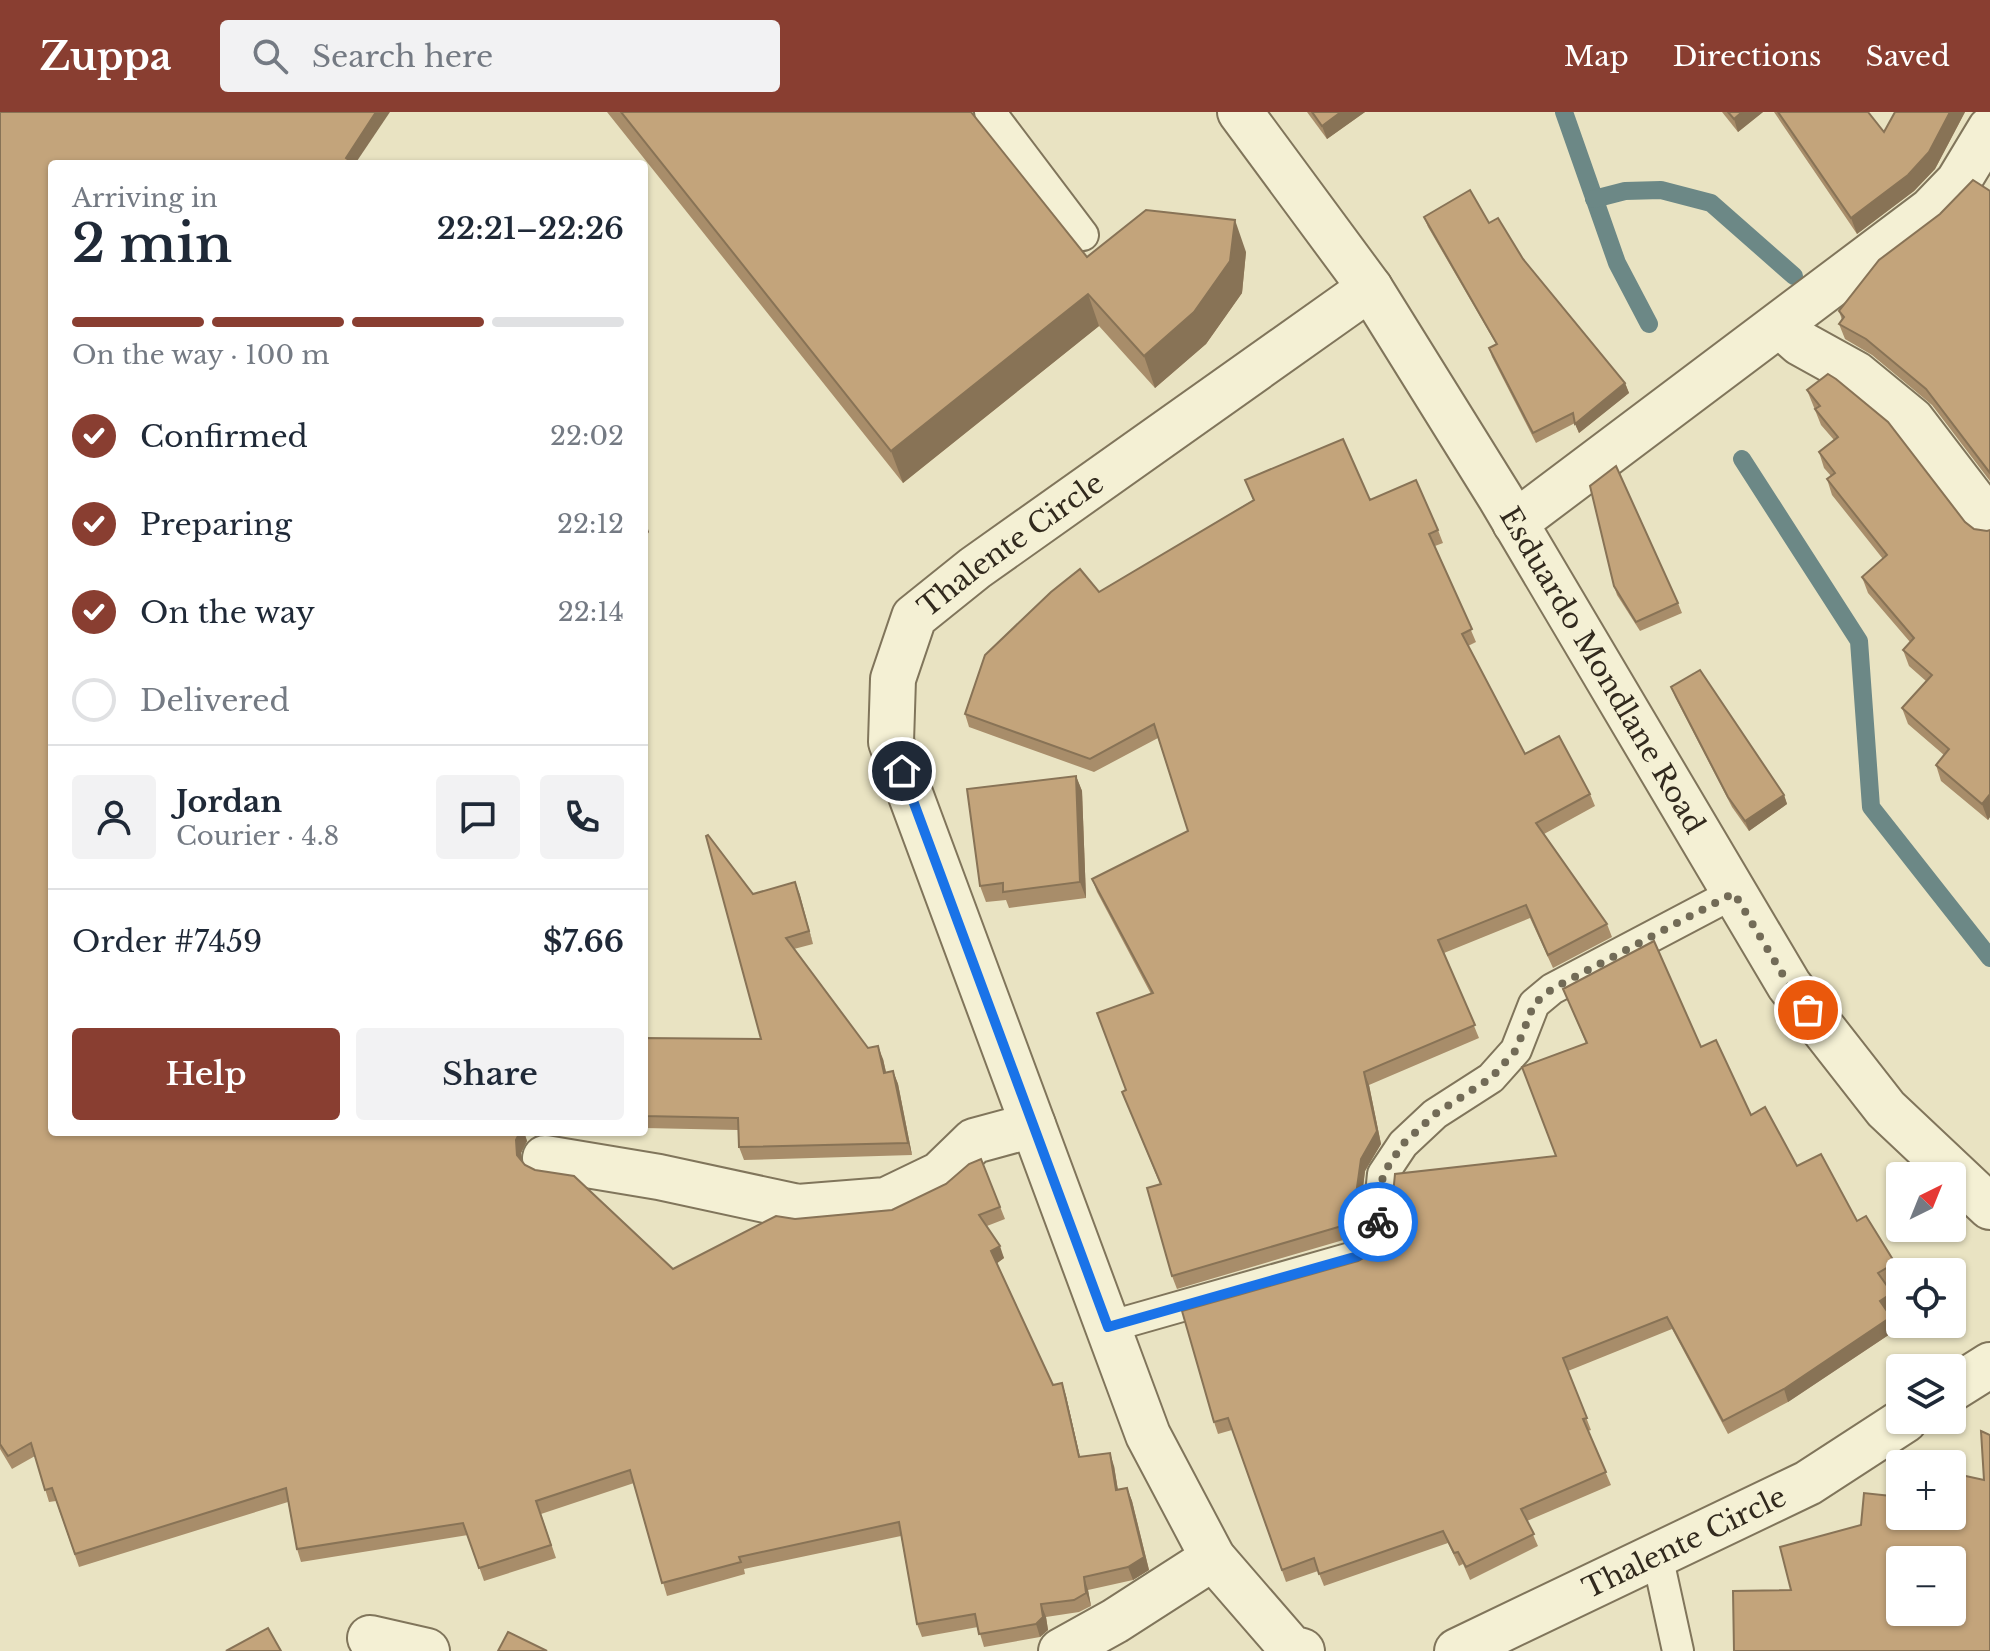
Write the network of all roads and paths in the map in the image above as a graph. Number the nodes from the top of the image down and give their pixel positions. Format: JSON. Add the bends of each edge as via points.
{"nodes":[{"id":1,"x":990,"y":112,"type":"edge"},
{"id":2,"x":1240,"y":112,"type":"edge"},
{"id":3,"x":1990,"y":129,"type":"edge"},
{"id":4,"x":1083,"y":235,"type":"dead end"},
{"id":5,"x":1370,"y":288,"type":"junction"},
{"id":6,"x":1780,"y":325,"type":"junction"},
{"id":7,"x":1990,"y":522,"type":"edge"},
{"id":8,"x":1515,"y":523,"type":"junction"},
{"id":9,"x":1734,"y":893,"type":"junction"},
{"id":10,"x":1033,"y":1125,"type":"junction"},
{"id":11,"x":545,"y":1158,"type":"dead end"},
{"id":12,"x":1990,"y":1207,"type":"edge"},
{"id":13,"x":1108,"y":1327,"type":"junction"},
{"id":14,"x":1990,"y":1365,"type":"edge"},
{"id":15,"x":1966,"y":1380,"type":"edge"},
{"id":16,"x":1886,"y":1432,"type":"edge"},
{"id":17,"x":1657,"y":1555,"type":"junction"},
{"id":18,"x":1213,"y":1558,"type":"junction"},
{"id":19,"x":370,"y":1638,"type":"dead end"},
{"id":20,"x":427,"y":1651,"type":"edge"},
{"id":21,"x":1061,"y":1651,"type":"edge"},
{"id":22,"x":1302,"y":1651,"type":"edge"},
{"id":23,"x":1457,"y":1651,"type":"edge"},
{"id":24,"x":1678,"y":1651,"type":"edge"}],
"edges":[{"from":1,"to":4,"type":"lane"},
{"from":2,"to":5,"type":"street","name":"Esduardo Mondlane Road"},
{"from":3,"to":6,"type":"street","via":[[1958,182],[1931,210]]},
{"from":5,"to":8,"type":"street","name":"Esduardo Mondlane Road"},
{"from":5,"to":10,"type":"street","name":"Thalente Circle","via":[[975,568],[914,617],[893,679],[891,742]]},
{"from":6,"to":7,"type":"street","via":[[1800,343],[1856,374],[1912,420]]},
{"from":6,"to":8,"type":"street"},
{"from":8,"to":9,"type":"street","name":"Esduardo Mondlane Road"},
{"from":9,"to":12,"type":"street","name":"Esduardo Mondlane Road","via":[[1789,985],[1886,1109]]},
{"from":9,"to":13,"type":"lane","via":[[1552,989],[1534,1004],[1516,1050],[1491,1078],[1435,1114],[1403,1144],[1383,1174],[1372,1248]]},
{"from":10,"to":11,"type":"street","via":[[974,1141],[940,1174],[886,1200],[798,1207]]},
{"from":10,"to":13,"type":"street","name":"Thalente Circle"},
{"from":13,"to":18,"type":"street","name":"Thalente Circle","via":[[1148,1435]]},
{"from":14,"to":15,"type":"street"},
{"from":16,"to":17,"type":"street","name":"Thalente Circle","via":[[1808,1483]]},
{"from":17,"to":23,"type":"street","name":"Thalente Circle"},
{"from":17,"to":24,"type":"lane"},
{"from":18,"to":21,"type":"street"},
{"from":18,"to":22,"type":"street","name":"Thalente Circle","via":[[1291,1648]]},
{"from":19,"to":20,"type":"street"}]}
